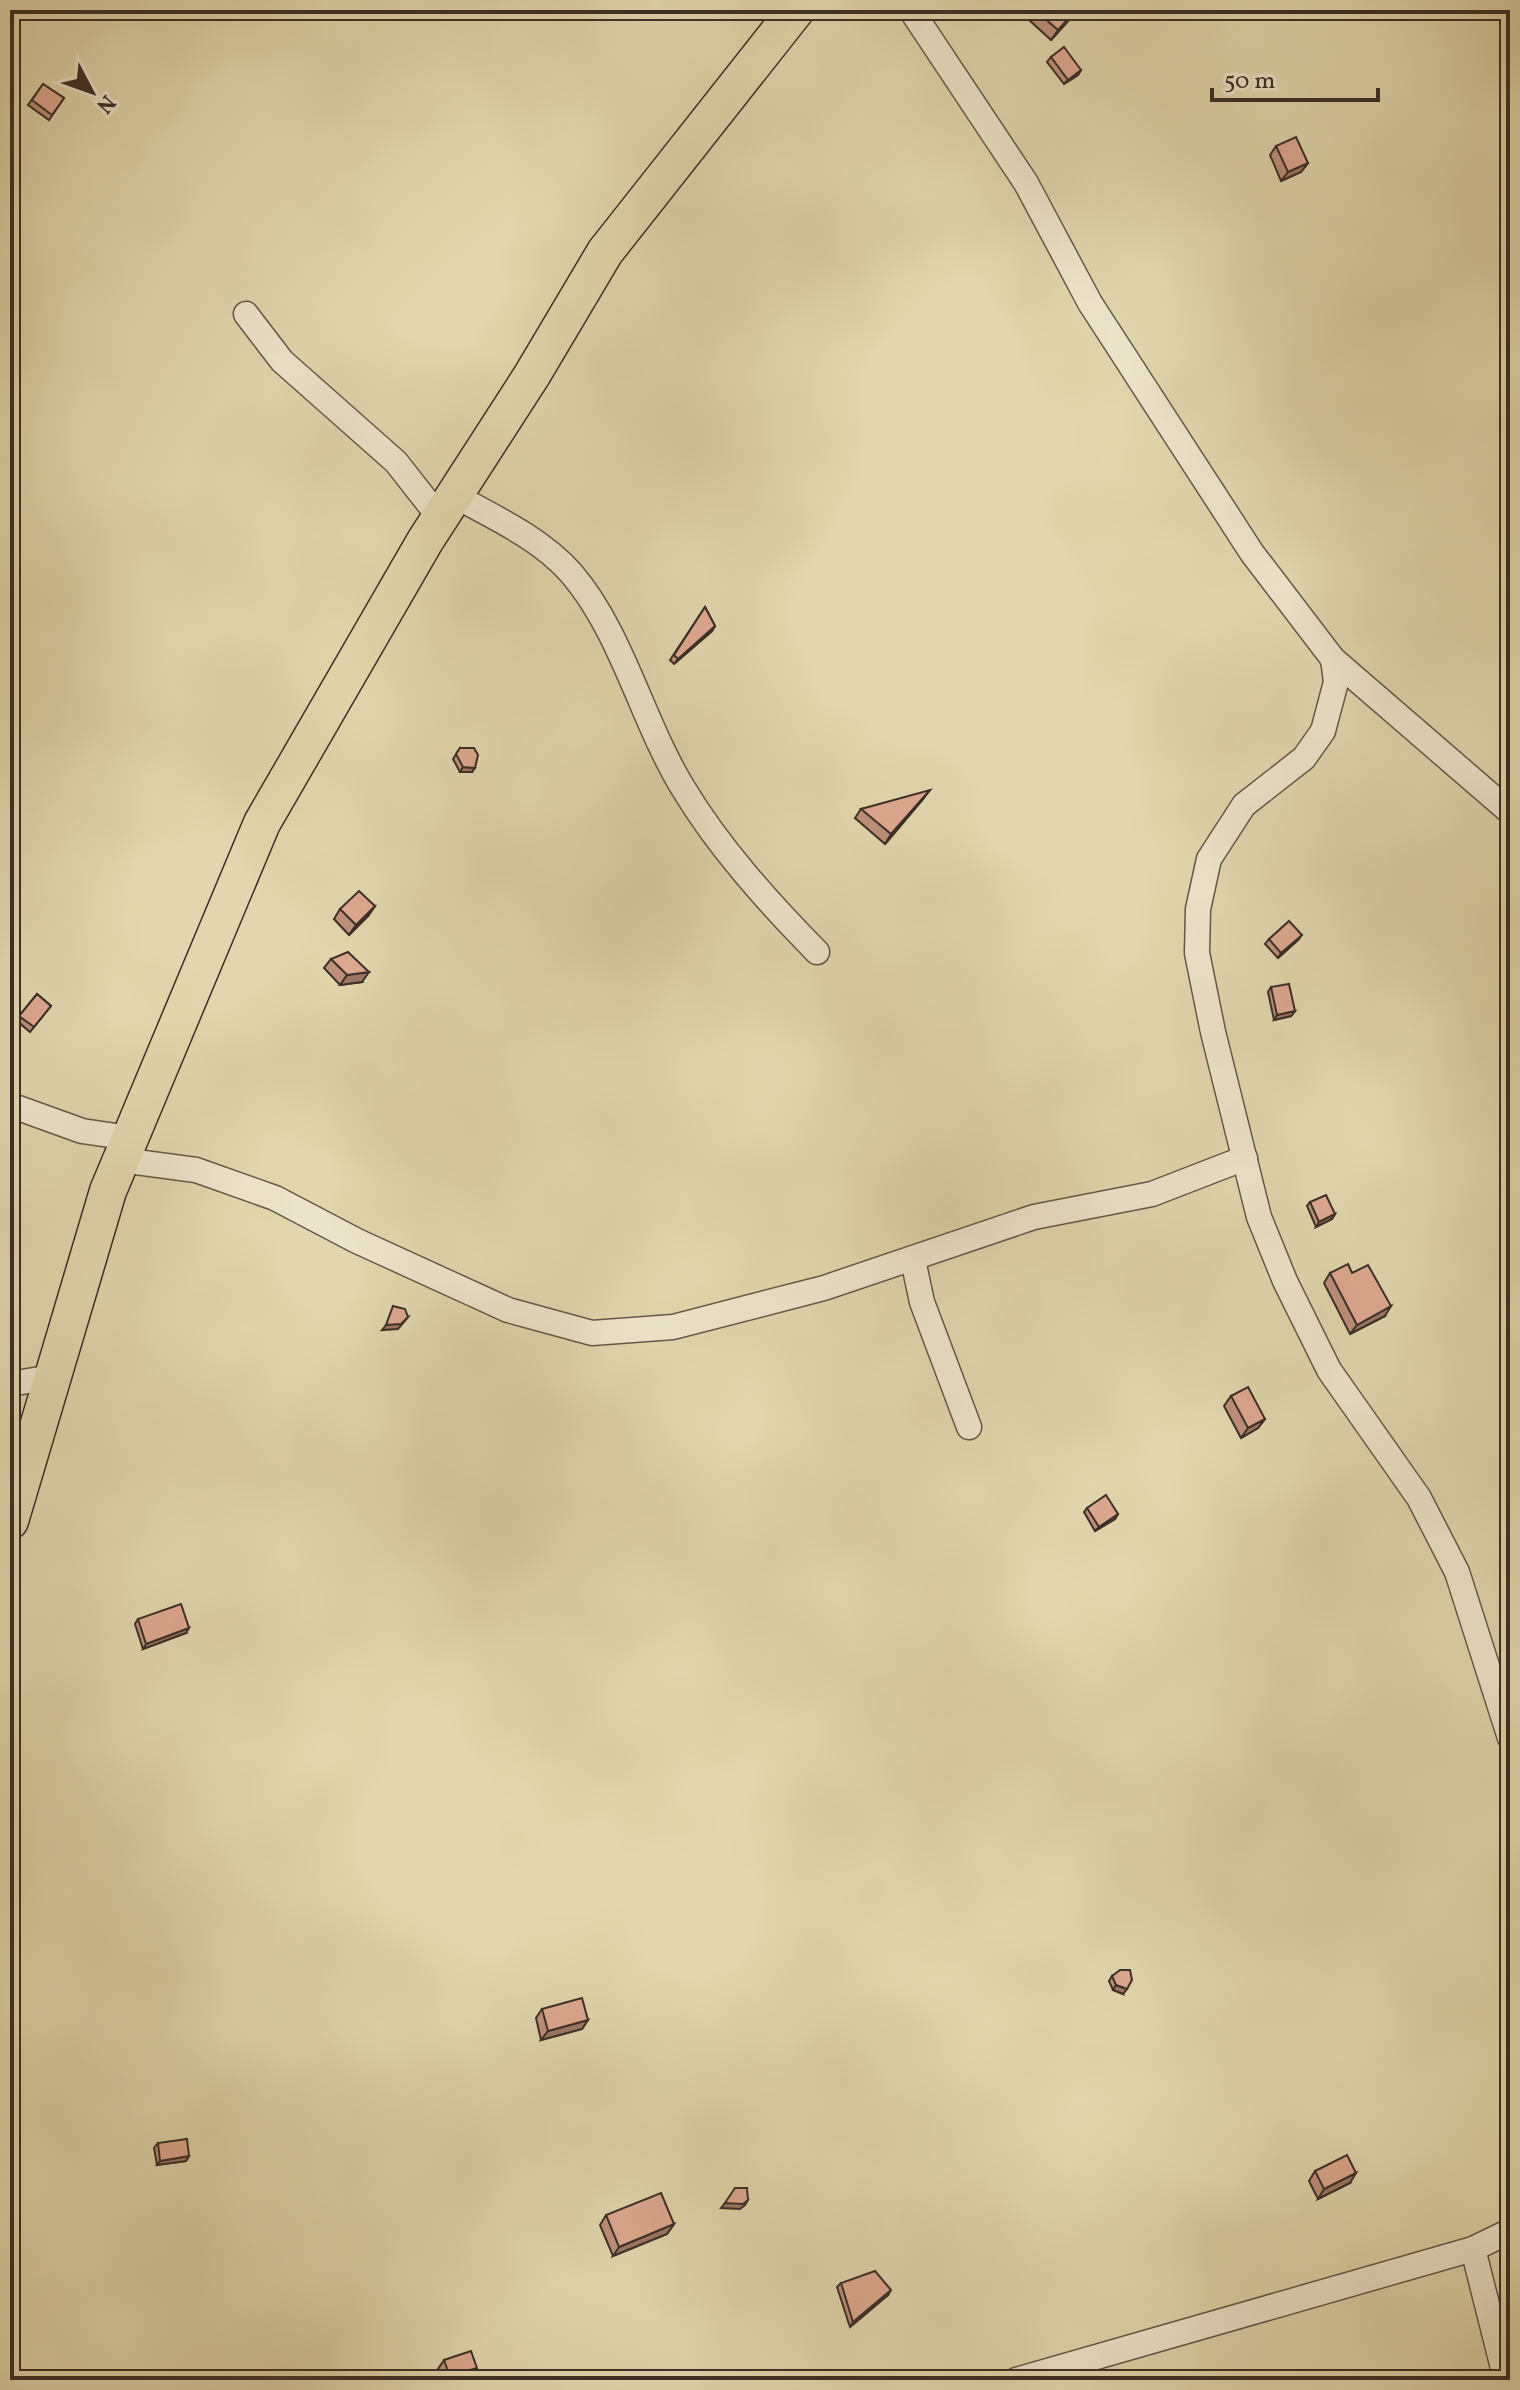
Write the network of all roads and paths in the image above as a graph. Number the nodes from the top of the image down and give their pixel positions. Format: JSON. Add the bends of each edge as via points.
{"nodes":[{"id":1,"x":796,"y":10,"type":"edge"},
{"id":2,"x":911,"y":10,"type":"edge"},
{"id":3,"x":246,"y":314,"type":"dead end"},
{"id":4,"x":448,"y":507,"type":"junction"},
{"id":5,"x":1333,"y":659,"type":"junction"},
{"id":6,"x":1510,"y":812,"type":"edge"},
{"id":7,"x":817,"y":952,"type":"dead end"},
{"id":8,"x":10,"y":1105,"type":"edge"},
{"id":9,"x":125,"y":1149,"type":"junction"},
{"id":10,"x":1245,"y":1158,"type":"junction"},
{"id":11,"x":913,"y":1260,"type":"junction"},
{"id":12,"x":52,"y":1377,"type":"junction"},
{"id":13,"x":10,"y":1384,"type":"edge"},
{"id":14,"x":969,"y":1427,"type":"dead end"},
{"id":15,"x":10,"y":1521,"type":"edge"},
{"id":16,"x":1510,"y":1738,"type":"edge"},
{"id":17,"x":1510,"y":2231,"type":"edge"},
{"id":18,"x":1473,"y":2249,"type":"junction"},
{"id":19,"x":1061,"y":2374,"type":"edge"},
{"id":20,"x":1016,"y":2380,"type":"edge"},
{"id":21,"x":1506,"y":2380,"type":"edge"}],
"edges":[{"from":1,"to":4,"type":"highway","via":[[605,252]]},
{"from":2,"to":5,"type":"street","via":[[1026,183],[1090,303],[1185,453]]},
{"from":3,"to":4,"type":"street","via":[[282,361]]},
{"from":4,"to":7,"type":"street","via":[[503,521],[569,571],[608,633],[684,791],[749,877]]},
{"from":4,"to":9,"type":"highway","via":[[262,823]]},
{"from":5,"to":6,"type":"street"},
{"from":5,"to":10,"type":"street","via":[[1336,682],[1323,731],[1304,758],[1244,805],[1209,859],[1198,909],[1197,953]]},
{"from":8,"to":9,"type":"street"},
{"from":9,"to":11,"type":"street","via":[[275,1198],[508,1310],[592,1333],[673,1327]]},
{"from":9,"to":12,"type":"highway"},
{"from":10,"to":11,"type":"street","via":[[1152,1194],[1034,1217]]},
{"from":10,"to":16,"type":"street","via":[[1259,1217],[1329,1370],[1419,1498],[1457,1572]]},
{"from":11,"to":14,"type":"street","via":[[922,1302]]},
{"from":12,"to":13,"type":"street"},
{"from":12,"to":15,"type":"highway"},
{"from":17,"to":18,"type":"street"},
{"from":18,"to":19,"type":"street"},
{"from":18,"to":21,"type":"street"},
{"from":19,"to":20,"type":"street"}]}
